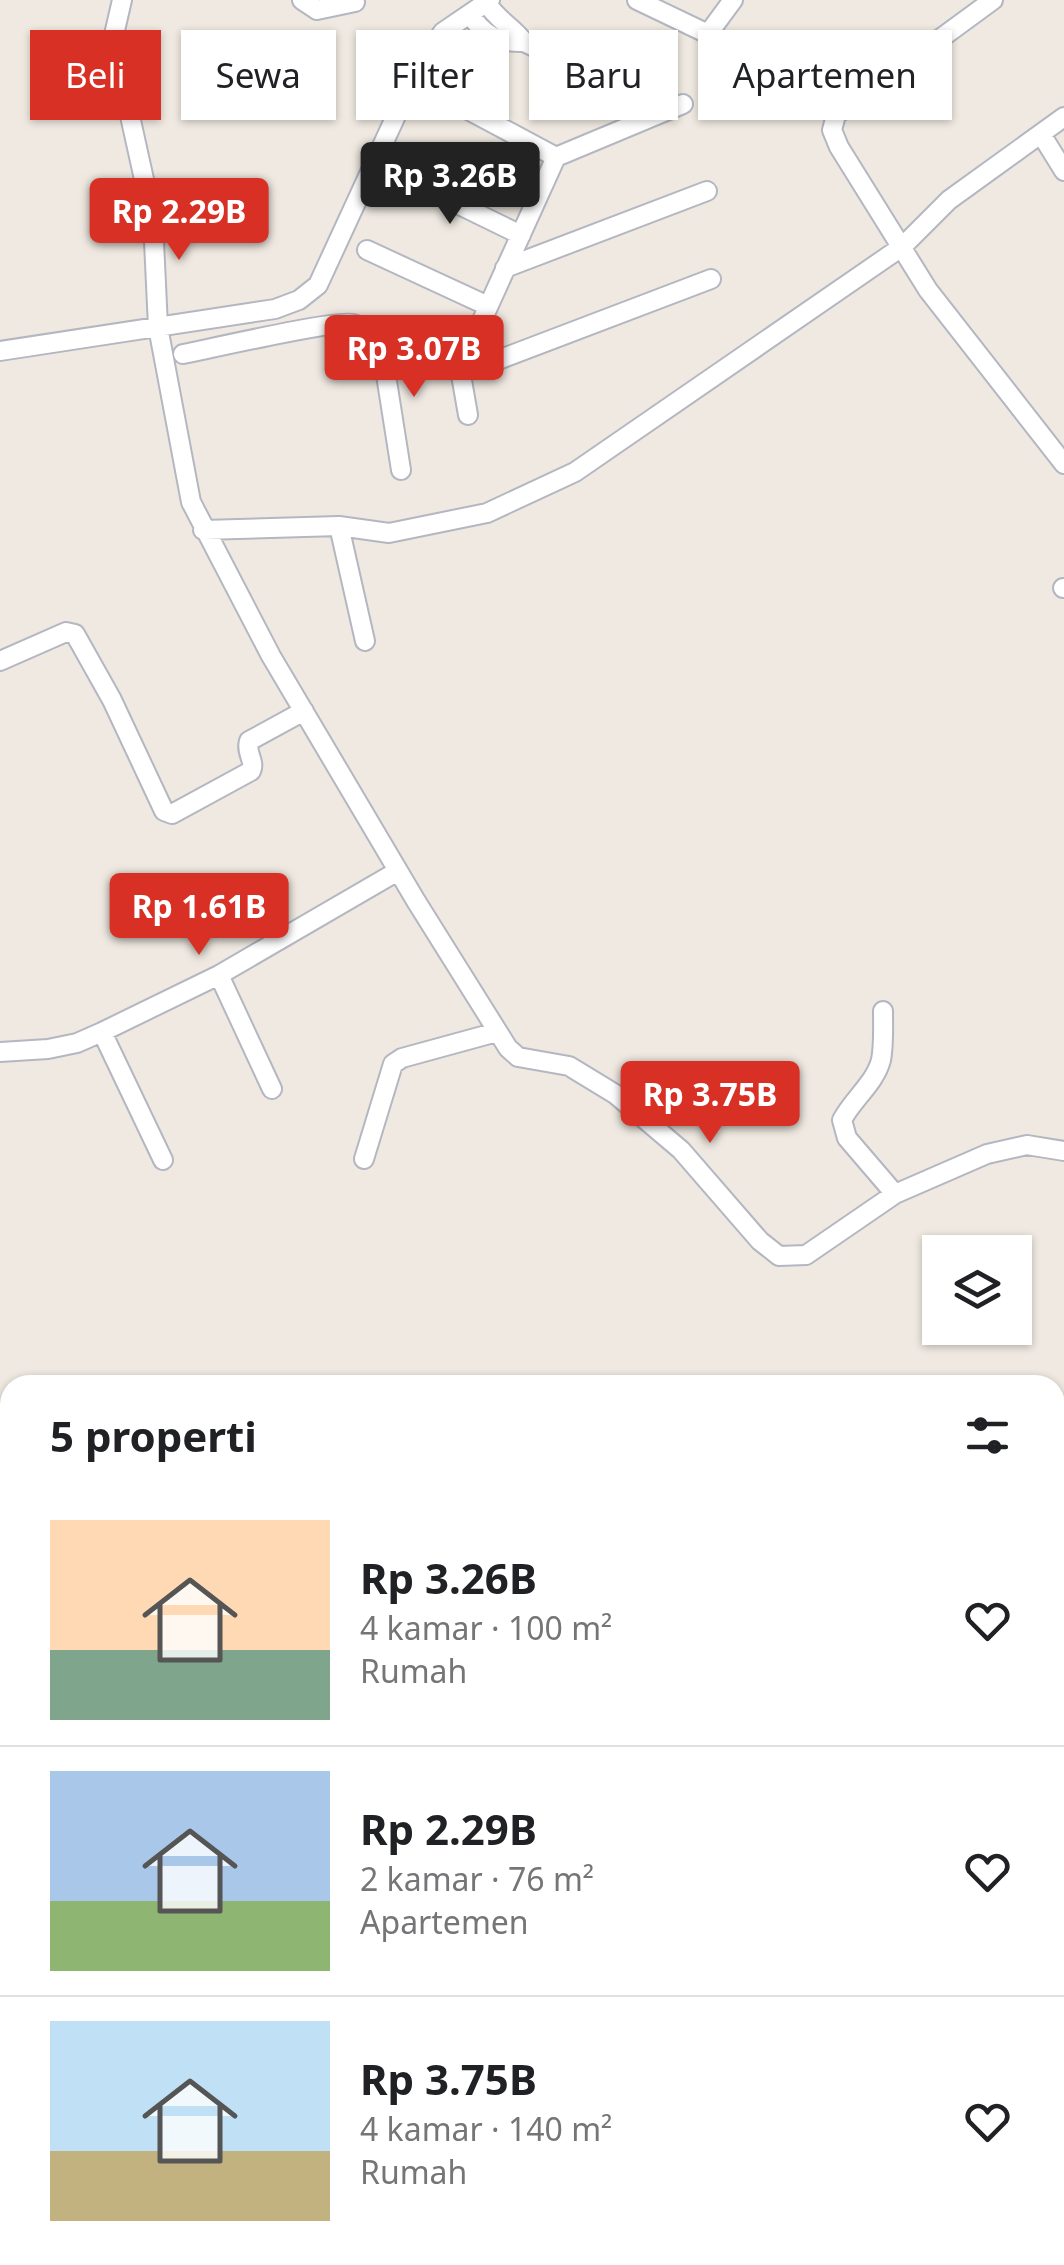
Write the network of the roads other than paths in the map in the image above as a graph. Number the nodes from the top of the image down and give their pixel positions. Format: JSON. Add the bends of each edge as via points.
{"nodes":[{"id":1,"x":122,"y":0,"type":"edge"},
{"id":2,"x":302,"y":0,"type":"edge"},
{"id":3,"x":636,"y":0,"type":"edge"},
{"id":4,"x":733,"y":0,"type":"edge"},
{"id":5,"x":993,"y":0,"type":"edge"},
{"id":6,"x":488,"y":1,"type":"edge"},
{"id":7,"x":355,"y":2,"type":"dead end"},
{"id":8,"x":470,"y":14,"type":"junction"},
{"id":9,"x":524,"y":42,"type":"junction"},
{"id":10,"x":1064,"y":117,"type":"edge"},
{"id":11,"x":487,"y":120,"type":"edge"},
{"id":12,"x":1041,"y":134,"type":"junction"},
{"id":13,"x":556,"y":157,"type":"junction"},
{"id":14,"x":1064,"y":170,"type":"edge"},
{"id":15,"x":400,"y":176,"type":"dead end"},
{"id":16,"x":706,"y":191,"type":"dead end"},
{"id":17,"x":521,"y":234,"type":"junction"},
{"id":18,"x":903,"y":246,"type":"junction"},
{"id":19,"x":368,"y":250,"type":"dead end"},
{"id":20,"x":506,"y":268,"type":"junction"},
{"id":21,"x":711,"y":279,"type":"dead end"},
{"id":22,"x":488,"y":306,"type":"junction"},
{"id":23,"x":158,"y":327,"type":"junction"},
{"id":24,"x":380,"y":337,"type":"junction"},
{"id":25,"x":0,"y":351,"type":"edge"},
{"id":26,"x":183,"y":354,"type":"dead end"},
{"id":27,"x":460,"y":369,"type":"junction"},
{"id":28,"x":468,"y":415,"type":"dead end"},
{"id":29,"x":1064,"y":464,"type":"edge"},
{"id":30,"x":401,"y":470,"type":"dead end"},
{"id":31,"x":339,"y":526,"type":"junction"},
{"id":32,"x":203,"y":530,"type":"junction"},
{"id":33,"x":364,"y":641,"type":"dead end"},
{"id":34,"x":0,"y":661,"type":"edge"},
{"id":35,"x":304,"y":711,"type":"junction"},
{"id":36,"x":398,"y":871,"type":"junction"},
{"id":37,"x":219,"y":975,"type":"junction"},
{"id":38,"x":883,"y":1012,"type":"dead end"},
{"id":39,"x":102,"y":1032,"type":"junction"},
{"id":40,"x":497,"y":1032,"type":"junction"},
{"id":41,"x":0,"y":1052,"type":"edge"},
{"id":42,"x":272,"y":1088,"type":"dead end"},
{"id":43,"x":1064,"y":1151,"type":"edge"},
{"id":44,"x":364,"y":1159,"type":"dead end"},
{"id":45,"x":162,"y":1160,"type":"dead end"},
{"id":46,"x":895,"y":1194,"type":"junction"}],
"edges":[{"from":1,"to":23,"type":"street","via":[[113,39],[153,220]]},
{"from":2,"to":7,"type":"street","via":[[317,10]]},
{"from":3,"to":4,"type":"street","via":[[708,34]]},
{"from":5,"to":18,"type":"street","via":[[832,121],[839,147]]},
{"from":6,"to":8,"type":"street"},
{"from":6,"to":9,"type":"street","via":[[496,19]]},
{"from":8,"to":9,"type":"street","via":[[480,30]]},
{"from":8,"to":23,"type":"street","via":[[443,32],[418,68],[318,286],[275,309]]},
{"from":9,"to":13,"type":"street","via":[[674,108]]},
{"from":10,"to":12,"type":"street"},
{"from":11,"to":13,"type":"street"},
{"from":12,"to":14,"type":"street"},
{"from":12,"to":18,"type":"street","via":[[949,200]]},
{"from":13,"to":17,"type":"street"},
{"from":15,"to":17,"type":"street"},
{"from":16,"to":20,"type":"street"},
{"from":17,"to":20,"type":"street"},
{"from":18,"to":29,"type":"street","via":[[928,290]]},
{"from":18,"to":31,"type":"street","via":[[575,472],[487,513],[389,533]]},
{"from":19,"to":22,"type":"street"},
{"from":20,"to":22,"type":"street"},
{"from":21,"to":27,"type":"street"},
{"from":22,"to":27,"type":"street"},
{"from":23,"to":25,"type":"street"},
{"from":23,"to":32,"type":"street","via":[[183,475]]},
{"from":24,"to":26,"type":"street","via":[[349,322]]},
{"from":24,"to":27,"type":"street"},
{"from":24,"to":30,"type":"street"},
{"from":27,"to":28,"type":"street"},
{"from":31,"to":32,"type":"street"},
{"from":31,"to":33,"type":"street"},
{"from":32,"to":35,"type":"street"},
{"from":34,"to":35,"type":"street","via":[[74,634],[164,810],[172,814],[251,772],[249,741]]},
{"from":35,"to":36,"type":"street"},
{"from":36,"to":37,"type":"street"},
{"from":36,"to":40,"type":"street"},
{"from":37,"to":39,"type":"street"},
{"from":37,"to":42,"type":"street"},
{"from":38,"to":46,"type":"street","via":[[880,1060],[842,1120],[847,1138]]},
{"from":39,"to":41,"type":"street","via":[[62,1046]]},
{"from":39,"to":45,"type":"street"},
{"from":40,"to":44,"type":"street","via":[[394,1064]]},
{"from":40,"to":46,"type":"street","via":[[518,1056],[569,1066],[614,1094],[681,1150],[779,1256],[806,1255]]},
{"from":43,"to":46,"type":"street","via":[[1026,1145],[987,1154]]}]}
